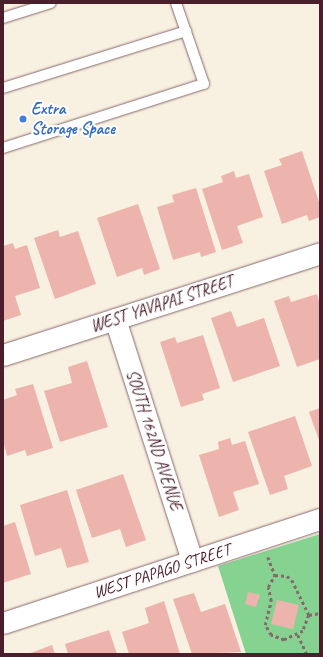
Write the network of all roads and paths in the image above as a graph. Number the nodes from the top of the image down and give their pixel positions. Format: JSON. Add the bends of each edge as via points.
{"nodes":[{"id":1,"x":51,"y":3,"type":"edge"},
{"id":2,"x":176,"y":3,"type":"edge"},
{"id":3,"x":3,"y":18,"type":"edge"},
{"id":4,"x":186,"y":31,"type":"junction"},
{"id":5,"x":3,"y":88,"type":"edge"},
{"id":6,"x":3,"y":148,"type":"edge"},
{"id":7,"x":320,"y":253,"type":"edge"},
{"id":8,"x":115,"y":319,"type":"junction"},
{"id":9,"x":3,"y":355,"type":"edge"},
{"id":10,"x":320,"y":519,"type":"edge"},
{"id":11,"x":192,"y":561,"type":"junction"},
{"id":12,"x":320,"y":613,"type":"edge"},
{"id":13,"x":309,"y":615,"type":"junction"},
{"id":14,"x":3,"y":623,"type":"edge"},
{"id":15,"x":298,"y":635,"type":"junction"},
{"id":16,"x":307,"y":654,"type":"edge"}],
"edges":[{"from":1,"to":3,"type":"lane"},
{"from":2,"to":4,"type":"lane"},
{"from":4,"to":5,"type":"lane"},
{"from":4,"to":6,"type":"lane","via":[[204,84]]},
{"from":7,"to":8,"type":"street","name":"WEST YAVAPAI STREET"},
{"from":8,"to":9,"type":"street","name":"WEST YAVAPAI STREET"},
{"from":8,"to":11,"type":"street","name":"SOUTH 162ND AVENUE"},
{"from":10,"to":11,"type":"street","name":"WEST PAPAGO STREET"},
{"from":11,"to":14,"type":"street","name":"WEST PAPAGO STREET"},
{"from":12,"to":13,"type":"path"},
{"from":13,"to":15,"type":"path"},
{"from":13,"to":15,"type":"path","via":[[292,580],[287,576],[275,575],[268,587],[271,601],[264,619],[267,631],[277,639]]},
{"from":15,"to":16,"type":"path"}]}
